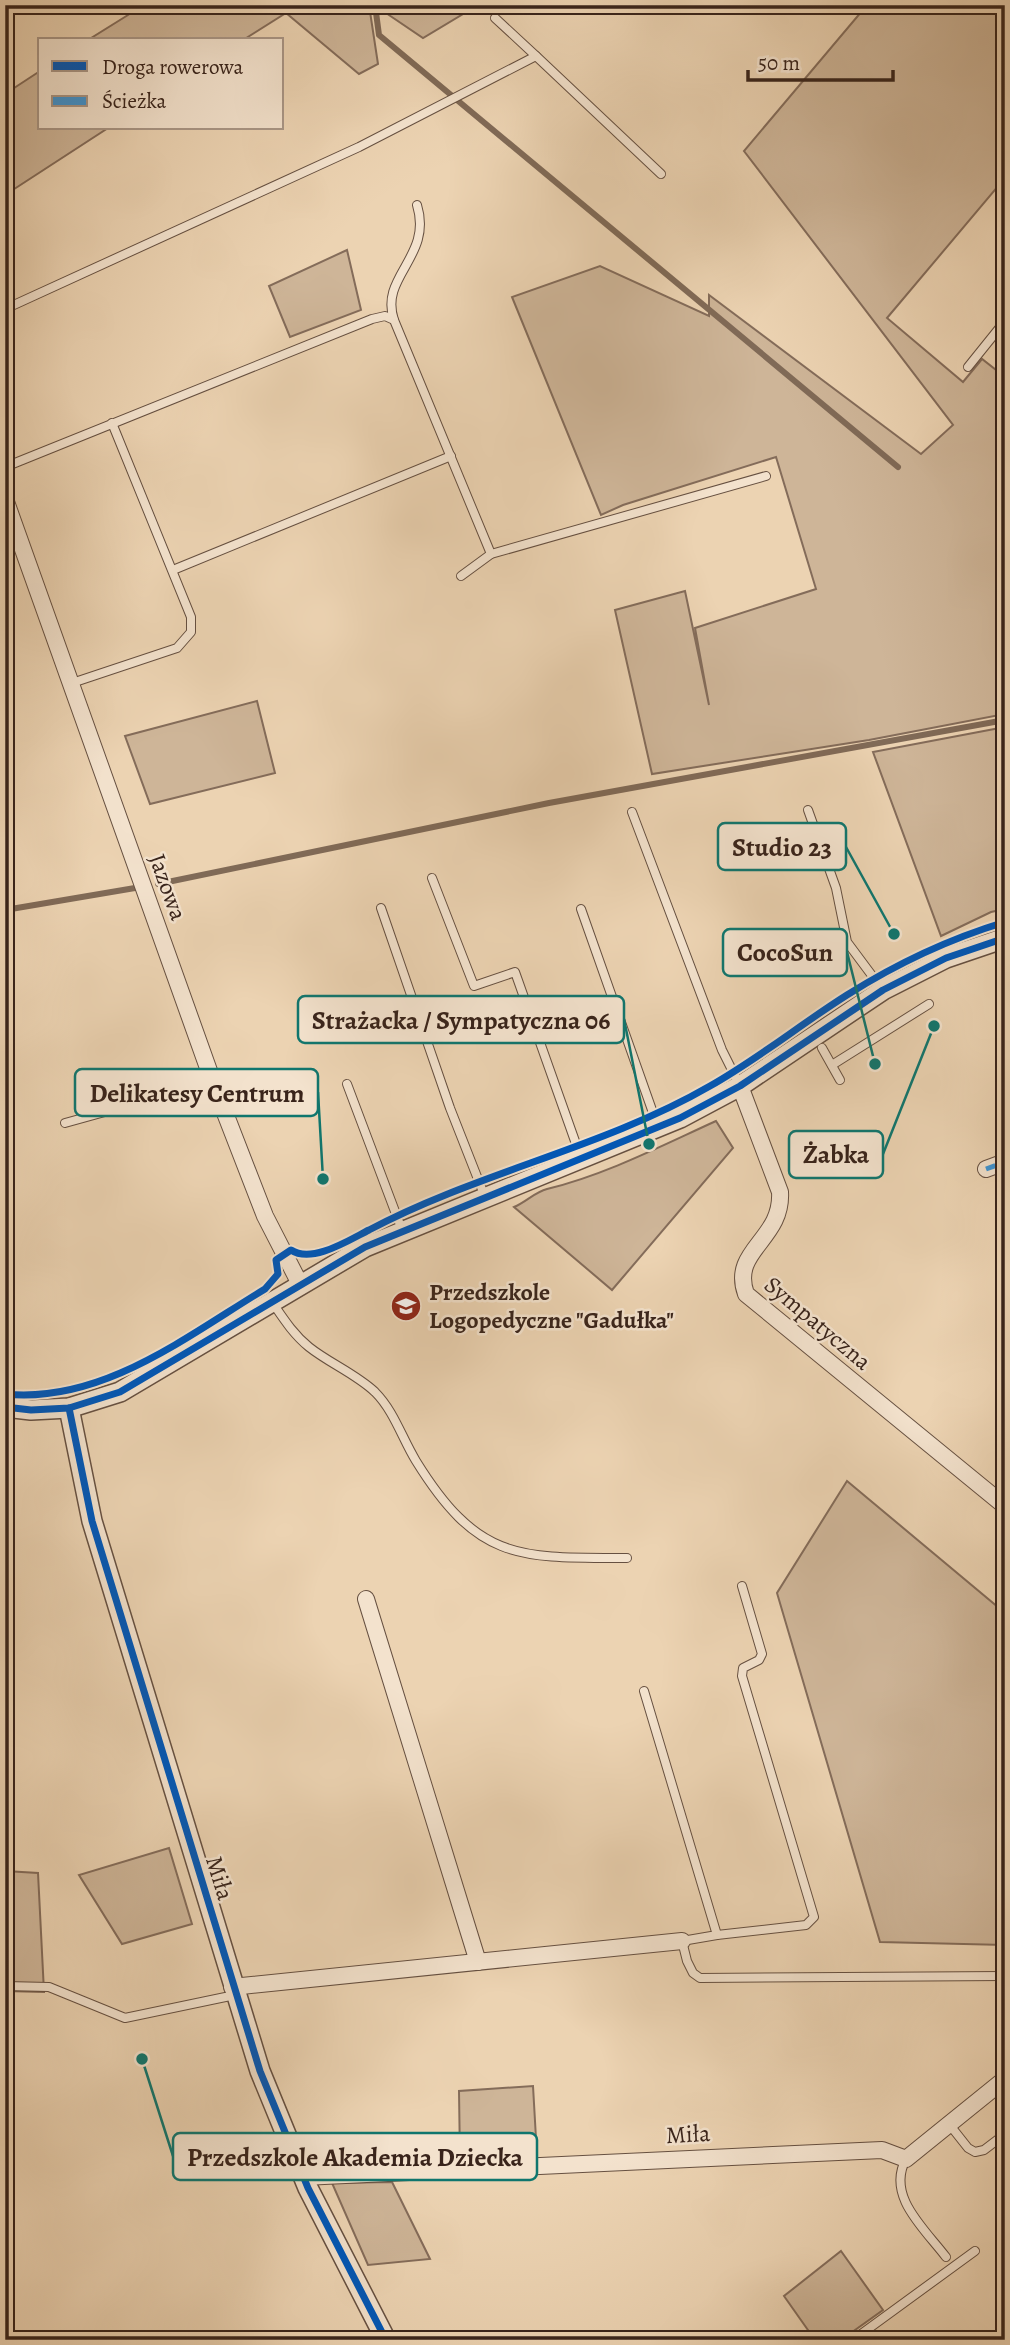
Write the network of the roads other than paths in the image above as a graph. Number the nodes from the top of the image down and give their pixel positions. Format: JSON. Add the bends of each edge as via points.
{"nodes":[{"id":1,"x":495,"y":18,"type":"dead end"},
{"id":2,"x":536,"y":56,"type":"junction"},
{"id":3,"x":661,"y":174,"type":"dead end"},
{"id":4,"x":417,"y":205,"type":"dead end"},
{"id":5,"x":5,"y":309,"type":"edge"},
{"id":6,"x":394,"y":320,"type":"junction"},
{"id":7,"x":1005,"y":321,"type":"edge"},
{"id":8,"x":968,"y":367,"type":"dead end"},
{"id":9,"x":112,"y":423,"type":"junction"},
{"id":10,"x":451,"y":456,"type":"junction"},
{"id":11,"x":5,"y":467,"type":"edge"},
{"id":12,"x":766,"y":476,"type":"dead end"},
{"id":13,"x":5,"y":499,"type":"edge"},
{"id":14,"x":491,"y":554,"type":"junction"},
{"id":15,"x":173,"y":570,"type":"junction"},
{"id":16,"x":461,"y":576,"type":"dead end"},
{"id":17,"x":72,"y":683,"type":"junction"},
{"id":18,"x":807,"y":810,"type":"dead end"},
{"id":19,"x":632,"y":812,"type":"dead end"},
{"id":20,"x":432,"y":878,"type":"dead end"},
{"id":21,"x":381,"y":908,"type":"dead end"},
{"id":22,"x":581,"y":909,"type":"dead end"},
{"id":23,"x":1005,"y":938,"type":"edge"},
{"id":24,"x":883,"y":990,"type":"junction"},
{"id":25,"x":929,"y":1004,"type":"dead end"},
{"id":26,"x":822,"y":1048,"type":"dead end"},
{"id":27,"x":832,"y":1065,"type":"junction"},
{"id":28,"x":840,"y":1080,"type":"dead end"},
{"id":29,"x":213,"y":1082,"type":"junction"},
{"id":30,"x":347,"y":1084,"type":"dead end"},
{"id":31,"x":740,"y":1086,"type":"junction"},
{"id":32,"x":65,"y":1123,"type":"dead end"},
{"id":33,"x":658,"y":1127,"type":"junction"},
{"id":34,"x":581,"y":1158,"type":"junction"},
{"id":35,"x":1005,"y":1162,"type":"edge"},
{"id":36,"x":986,"y":1169,"type":"dead end"},
{"id":37,"x":485,"y":1197,"type":"junction"},
{"id":38,"x":402,"y":1230,"type":"junction"},
{"id":39,"x":301,"y":1286,"type":"junction"},
{"id":40,"x":272,"y":1302,"type":"junction"},
{"id":41,"x":5,"y":1408,"type":"edge"},
{"id":42,"x":69,"y":1408,"type":"junction"},
{"id":43,"x":1005,"y":1506,"type":"edge"},
{"id":44,"x":627,"y":1558,"type":"dead end"},
{"id":45,"x":742,"y":1586,"type":"dead end"},
{"id":46,"x":366,"y":1599,"type":"dead end"},
{"id":47,"x":643,"y":1691,"type":"dead end"},
{"id":48,"x":717,"y":1935,"type":"junction"},
{"id":49,"x":682,"y":1941,"type":"junction"},
{"id":50,"x":478,"y":1962,"type":"junction"},
{"id":51,"x":1005,"y":1976,"type":"edge"},
{"id":52,"x":5,"y":1986,"type":"edge"},
{"id":53,"x":233,"y":1991,"type":"junction"},
{"id":54,"x":1005,"y":2079,"type":"edge"},
{"id":55,"x":949,"y":2124,"type":"junction"},
{"id":56,"x":1005,"y":2134,"type":"edge"},
{"id":57,"x":906,"y":2159,"type":"junction"},
{"id":58,"x":303,"y":2177,"type":"junction"},
{"id":59,"x":975,"y":2252,"type":"dead end"},
{"id":60,"x":946,"y":2257,"type":"dead end"},
{"id":61,"x":386,"y":2340,"type":"edge"},
{"id":62,"x":853,"y":2340,"type":"edge"}],
"edges":[{"from":1,"to":2,"type":"lane"},
{"from":2,"to":3,"type":"lane"},
{"from":2,"to":5,"type":"lane","via":[[359,148]]},
{"from":4,"to":6,"type":"lane","via":[[421,219],[416,249],[391,291]]},
{"from":6,"to":9,"type":"lane","via":[[372,318]]},
{"from":6,"to":10,"type":"lane"},
{"from":7,"to":8,"type":"lane"},
{"from":9,"to":11,"type":"lane"},
{"from":9,"to":15,"type":"lane"},
{"from":10,"to":14,"type":"lane"},
{"from":10,"to":15,"type":"lane"},
{"from":12,"to":14,"type":"lane"},
{"from":13,"to":17,"type":"street","name":"Jazowa"},
{"from":14,"to":16,"type":"lane"},
{"from":15,"to":17,"type":"lane","via":[[191,617],[186,640],[177,648]]},
{"from":17,"to":29,"type":"street","name":"Jazowa"},
{"from":18,"to":24,"type":"lane","via":[[836,888],[847,942]]},
{"from":19,"to":31,"type":"lane","via":[[722,1050]]},
{"from":20,"to":34,"type":"lane","via":[[474,986],[515,972]]},
{"from":21,"to":37,"type":"lane"},
{"from":22,"to":33,"type":"lane"},
{"from":23,"to":24,"type":"street","via":[[946,958]]},
{"from":24,"to":31,"type":"street"},
{"from":25,"to":27,"type":"lane"},
{"from":26,"to":27,"type":"lane"},
{"from":27,"to":28,"type":"lane"},
{"from":29,"to":32,"type":"lane"},
{"from":29,"to":39,"type":"street","name":"Jazowa","via":[[265,1216]]},
{"from":30,"to":38,"type":"lane"},
{"from":31,"to":33,"type":"street"},
{"from":31,"to":43,"type":"street","name":"Sympatyczna","via":[[780,1192],[781,1206],[772,1228],[746,1260],[741,1283],[746,1294]]},
{"from":33,"to":34,"type":"street"},
{"from":34,"to":37,"type":"street"},
{"from":35,"to":36,"type":"street"},
{"from":37,"to":38,"type":"street"},
{"from":38,"to":39,"type":"street"},
{"from":39,"to":40,"type":"street"},
{"from":40,"to":42,"type":"street","via":[[120,1392]]},
{"from":40,"to":44,"type":"lane","via":[[293,1333],[374,1392],[391,1413],[423,1472],[471,1530],[518,1554]]},
{"from":41,"to":42,"type":"street"},
{"from":42,"to":53,"type":"street","name":"Miła","via":[[92,1521]]},
{"from":45,"to":48,"type":"lane","via":[[762,1654],[746,1665],[743,1676],[814,1917],[806,1925]]},
{"from":46,"to":50,"type":"street"},
{"from":47,"to":48,"type":"lane"},
{"from":48,"to":49,"type":"lane"},
{"from":49,"to":50,"type":"street"},
{"from":49,"to":51,"type":"lane","via":[[687,1961],[700,1978]]},
{"from":50,"to":53,"type":"street"},
{"from":52,"to":53,"type":"lane","via":[[49,1987],[125,2018]]},
{"from":53,"to":58,"type":"street","name":"Miła"},
{"from":54,"to":55,"type":"street"},
{"from":55,"to":56,"type":"lane","via":[[975,2152]]},
{"from":55,"to":57,"type":"street"},
{"from":57,"to":58,"type":"street","name":"Miła","via":[[882,2150]]},
{"from":57,"to":60,"type":"lane","via":[[899,2183],[901,2197]]},
{"from":58,"to":61,"type":"street","name":"Miła"},
{"from":59,"to":62,"type":"lane"}]}
